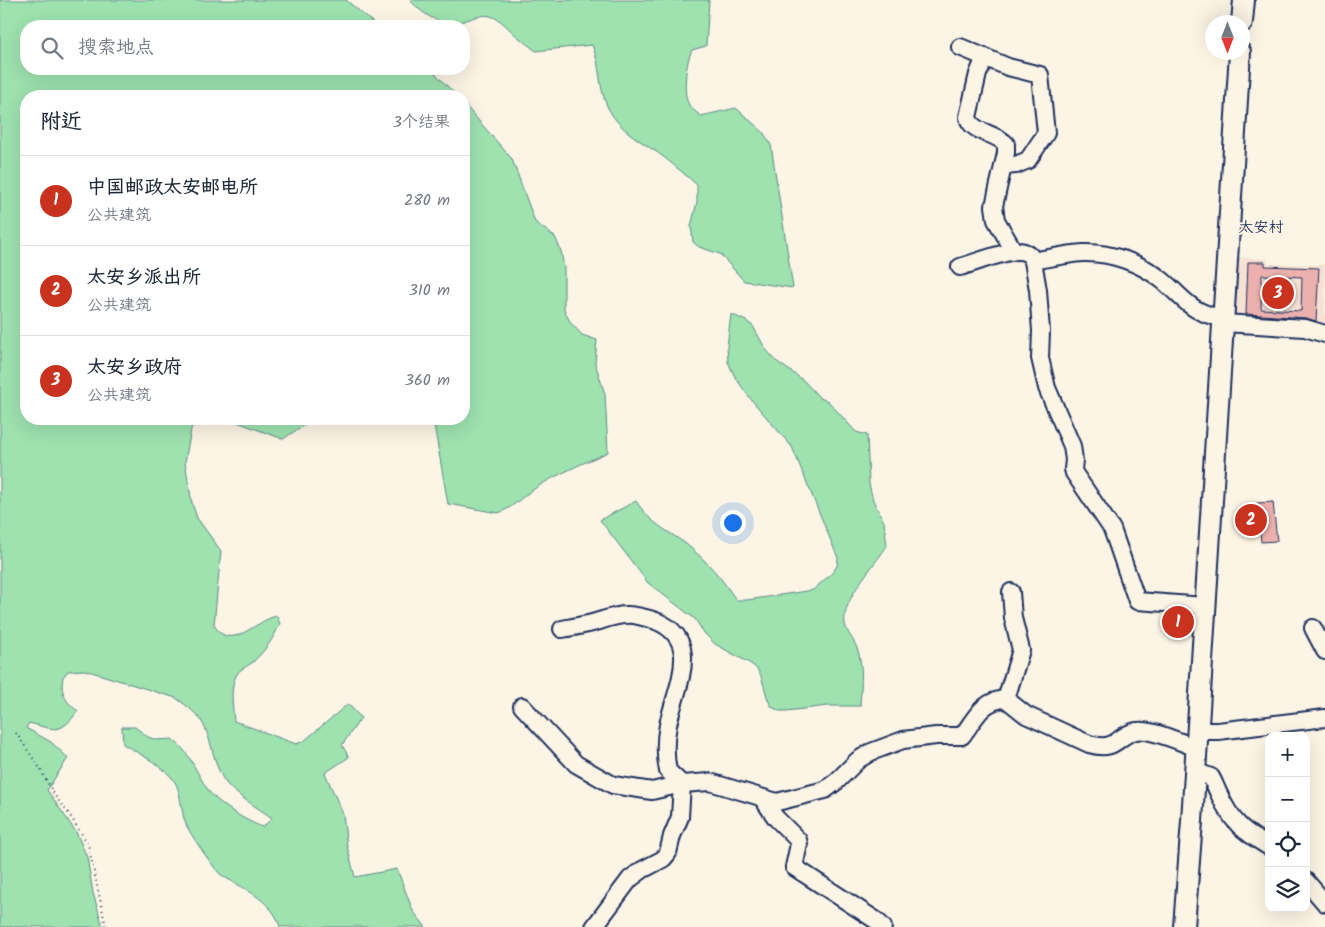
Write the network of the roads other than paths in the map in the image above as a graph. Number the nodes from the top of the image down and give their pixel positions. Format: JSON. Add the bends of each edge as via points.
{"nodes":[{"id":1,"x":1244,"y":0,"type":"edge"},
{"id":2,"x":1243,"y":15,"type":"edge"},
{"id":3,"x":960,"y":47,"type":"dead end"},
{"id":4,"x":985,"y":57,"type":"junction"},
{"id":5,"x":1239,"y":60,"type":"edge"},
{"id":6,"x":1003,"y":166,"type":"junction"},
{"id":7,"x":1014,"y":252,"type":"junction"},
{"id":8,"x":1033,"y":261,"type":"junction"},
{"id":9,"x":960,"y":267,"type":"dead end"},
{"id":10,"x":1223,"y":321,"type":"junction"},
{"id":11,"x":1325,"y":334,"type":"edge"},
{"id":12,"x":1011,"y":592,"type":"dead end"},
{"id":13,"x":1205,"y":606,"type":"junction"},
{"id":14,"x":1313,"y":628,"type":"dead end"},
{"id":15,"x":562,"y":629,"type":"dead end"},
{"id":16,"x":1325,"y":650,"type":"edge"},
{"id":17,"x":1006,"y":699,"type":"junction"},
{"id":18,"x":522,"y":706,"type":"dead end"},
{"id":19,"x":1325,"y":718,"type":"edge"},
{"id":20,"x":1197,"y":740,"type":"junction"},
{"id":21,"x":1195,"y":771,"type":"junction"},
{"id":22,"x":682,"y":784,"type":"junction"},
{"id":23,"x":762,"y":798,"type":"junction"},
{"id":24,"x":1265,"y":845,"type":"edge"},
{"id":25,"x":1310,"y":886,"type":"edge"},
{"id":26,"x":1325,"y":903,"type":"edge"},
{"id":27,"x":594,"y":927,"type":"edge"},
{"id":28,"x":883,"y":927,"type":"edge"},
{"id":29,"x":1184,"y":927,"type":"edge"}],
"edges":[{"from":1,"to":2,"type":"main road"},
{"from":3,"to":4,"type":"street"},
{"from":4,"to":6,"type":"street","via":[[968,116],[974,128],[1006,144]]},
{"from":4,"to":6,"type":"street","via":[[1040,75],[1046,133],[1028,160]]},
{"from":5,"to":10,"type":"main road"},
{"from":6,"to":7,"type":"street","via":[[994,216]]},
{"from":7,"to":8,"type":"street","via":[[1027,253]]},
{"from":7,"to":9,"type":"street"},
{"from":8,"to":10,"type":"street","via":[[1084,253],[1124,260],[1152,272],[1197,311]]},
{"from":8,"to":13,"type":"street","via":[[1041,331],[1040,358],[1047,388],[1072,446],[1074,473],[1112,529],[1137,601]]},
{"from":10,"to":11,"type":"street","via":[[1305,328]]},
{"from":10,"to":13,"type":"main road"},
{"from":12,"to":17,"type":"street","via":[[1021,653]]},
{"from":13,"to":20,"type":"main road"},
{"from":14,"to":16,"type":"street"},
{"from":15,"to":22,"type":"street","via":[[627,615],[662,624],[676,633],[683,648],[682,668],[668,724],[666,750],[668,770]]},
{"from":17,"to":20,"type":"street","via":[[1026,715],[1100,747],[1144,731]]},
{"from":17,"to":23,"type":"street","via":[[985,705],[962,736],[903,740],[858,760],[825,790],[776,802]]},
{"from":18,"to":22,"type":"street","via":[[576,764],[613,785],[652,791]]},
{"from":19,"to":20,"type":"street","via":[[1218,731]]},
{"from":20,"to":21,"type":"main road"},
{"from":21,"to":24,"type":"street","via":[[1211,776],[1237,825]]},
{"from":21,"to":29,"type":"main road"},
{"from":22,"to":23,"type":"street","via":[[710,782]]},
{"from":22,"to":27,"type":"street","via":[[680,817],[668,853],[630,880]]},
{"from":23,"to":28,"type":"street","via":[[798,840],[794,867]]},
{"from":25,"to":26,"type":"street"}]}
